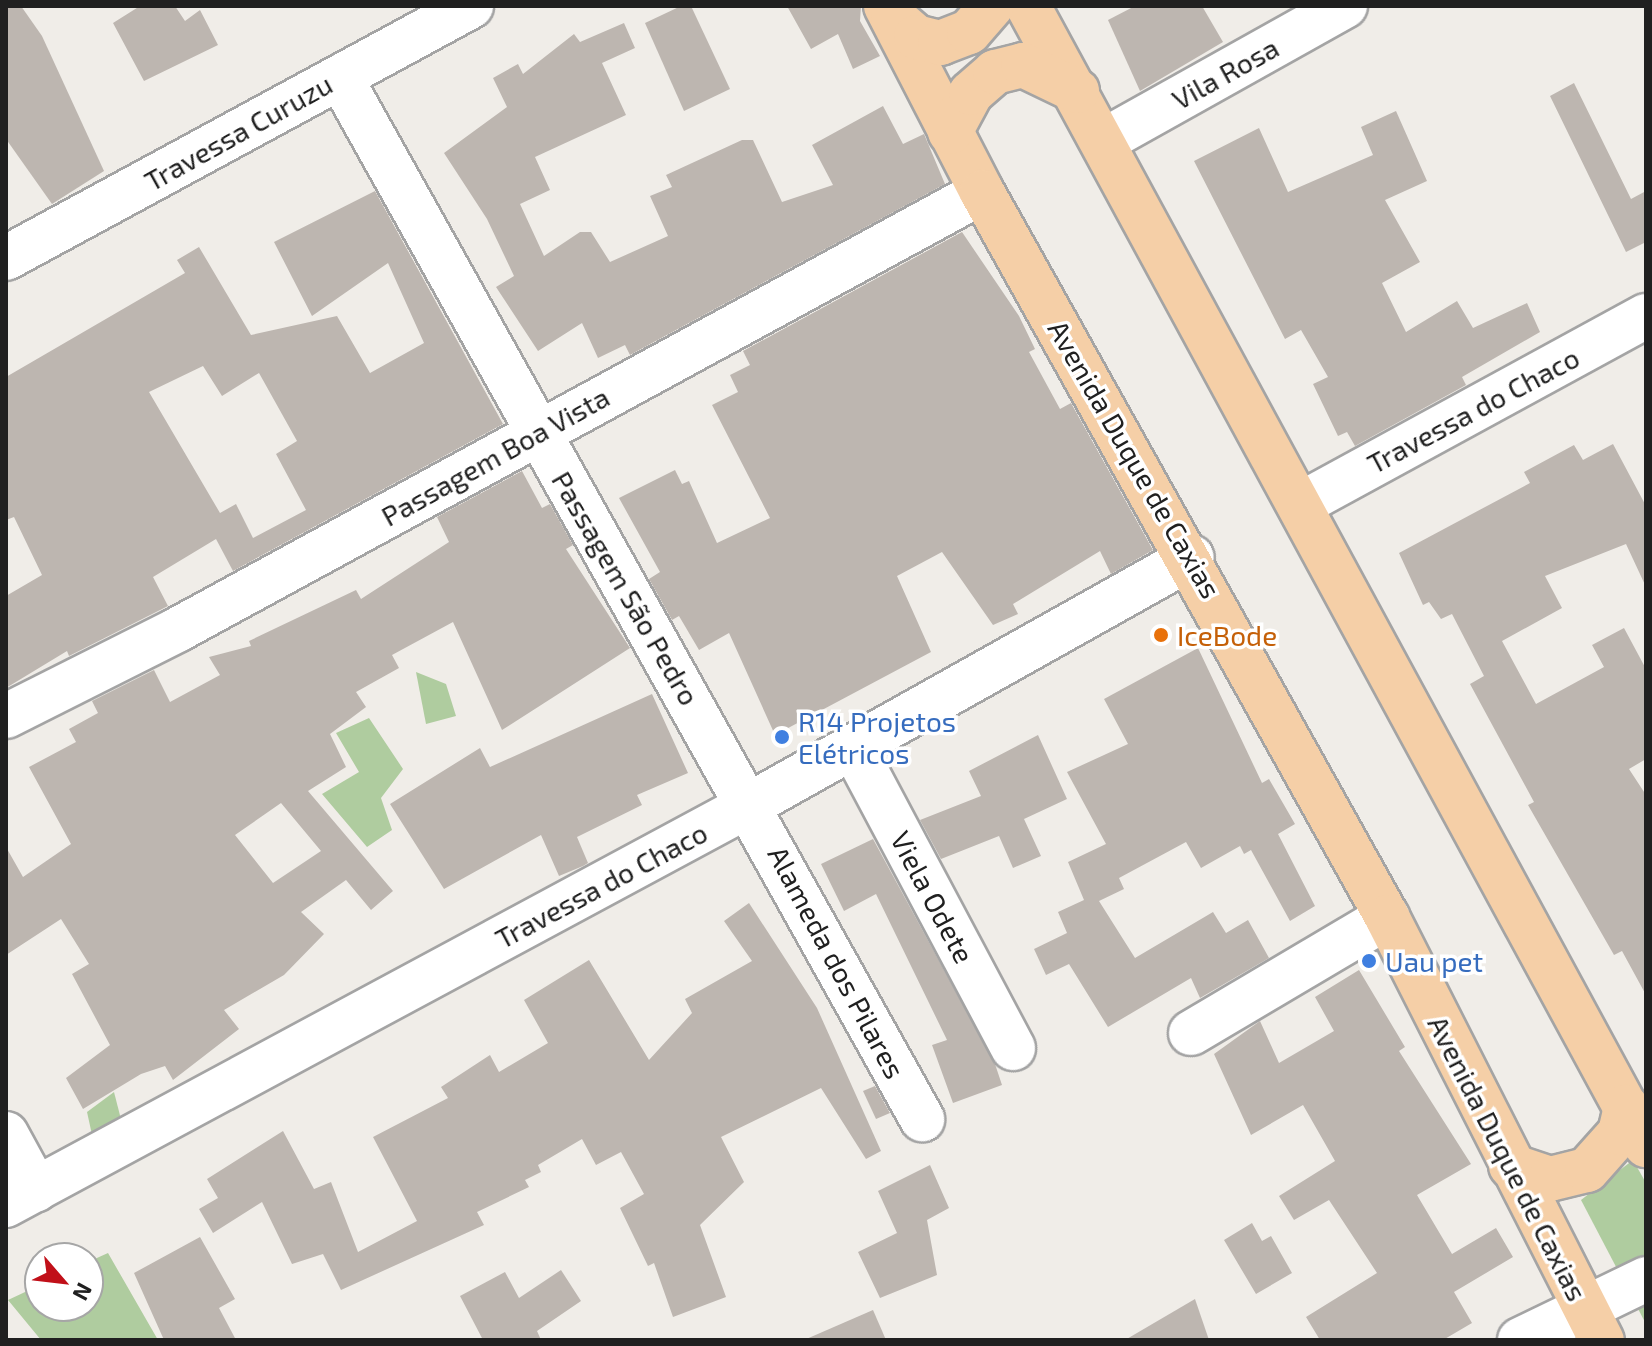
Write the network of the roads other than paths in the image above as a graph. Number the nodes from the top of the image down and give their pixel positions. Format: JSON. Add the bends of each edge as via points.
{"nodes":[{"id":1,"x":471,"y":6,"type":"edge"},
{"id":2,"x":992,"y":6,"type":"edge"},
{"id":3,"x":1028,"y":6,"type":"edge"},
{"id":4,"x":1345,"y":6,"type":"edge"},
{"id":5,"x":890,"y":12,"type":"edge"},
{"id":6,"x":340,"y":77,"type":"junction"},
{"id":7,"x":1077,"y":91,"type":"junction"},
{"id":8,"x":950,"y":132,"type":"junction"},
{"id":9,"x":1105,"y":140,"type":"junction"},
{"id":10,"x":982,"y":192,"type":"junction"},
{"id":11,"x":6,"y":258,"type":"edge"},
{"id":12,"x":1646,"y":316,"type":"edge"},
{"id":13,"x":536,"y":433,"type":"junction"},
{"id":14,"x":1301,"y":504,"type":"junction"},
{"id":15,"x":1192,"y":557,"type":"junction"},
{"id":16,"x":6,"y":716,"type":"edge"},
{"id":17,"x":853,"y":747,"type":"junction"},
{"id":18,"x":751,"y":804,"type":"junction"},
{"id":19,"x":1387,"y":917,"type":"junction"},
{"id":20,"x":1191,"y":1033,"type":"dead end"},
{"id":21,"x":1013,"y":1048,"type":"dead end"},
{"id":22,"x":1626,"y":1107,"type":"junction"},
{"id":23,"x":922,"y":1119,"type":"dead end"},
{"id":24,"x":6,"y":1134,"type":"edge"},
{"id":25,"x":1646,"y":1145,"type":"edge"},
{"id":26,"x":1511,"y":1166,"type":"junction"},
{"id":27,"x":21,"y":1197,"type":"edge"},
{"id":28,"x":1646,"y":1279,"type":"edge"},
{"id":29,"x":1593,"y":1323,"type":"edge"},
{"id":30,"x":1520,"y":1340,"type":"edge"}],
"edges":[{"from":1,"to":6,"type":"street","name":"Travessa Curuzu"},
{"from":2,"to":5,"type":"main road","via":[[969,32],[940,43],[916,37]]},
{"from":3,"to":7,"type":"main road"},
{"from":4,"to":9,"type":"street","name":"Vila Rosa"},
{"from":5,"to":8,"type":"main road","name":"Avenida Duque de Caxias"},
{"from":6,"to":11,"type":"street","name":"Travessa Curuzu"},
{"from":6,"to":13,"type":"street","name":"Passagem São Pedro"},
{"from":7,"to":8,"type":"main road","via":[[1023,65],[995,72],[971,93]]},
{"from":7,"to":9,"type":"main road"},
{"from":8,"to":10,"type":"main road","name":"Avenida Duque de Caxias"},
{"from":9,"to":14,"type":"main road"},
{"from":10,"to":13,"type":"street","name":"Passagem Boa Vista"},
{"from":10,"to":15,"type":"main road","name":"Avenida Duque de Caxias"},
{"from":12,"to":14,"type":"street","name":"Travessa do Chaco"},
{"from":13,"to":16,"type":"street","name":"Passagem Boa Vista"},
{"from":13,"to":18,"type":"street","name":"Passagem São Pedro"},
{"from":14,"to":22,"type":"main road"},
{"from":15,"to":17,"type":"street","name":"Travessa do Chaco"},
{"from":15,"to":19,"type":"main road","name":"Avenida Duque de Caxias"},
{"from":17,"to":18,"type":"street","name":"Travessa do Chaco"},
{"from":17,"to":21,"type":"street","name":"Viela Odete"},
{"from":18,"to":23,"type":"street","name":"Alameda dos Pilares"},
{"from":18,"to":27,"type":"street","name":"Travessa do Chaco"},
{"from":19,"to":20,"type":"street"},
{"from":19,"to":26,"type":"main road","name":"Avenida Duque de Caxias"},
{"from":22,"to":25,"type":"main road"},
{"from":22,"to":26,"type":"main road","via":[[1620,1133],[1587,1170],[1550,1179]]},
{"from":24,"to":27,"type":"street"},
{"from":26,"to":29,"type":"main road","name":"Avenida Duque de Caxias"},
{"from":28,"to":29,"type":"street"},
{"from":29,"to":30,"type":"street"}]}
